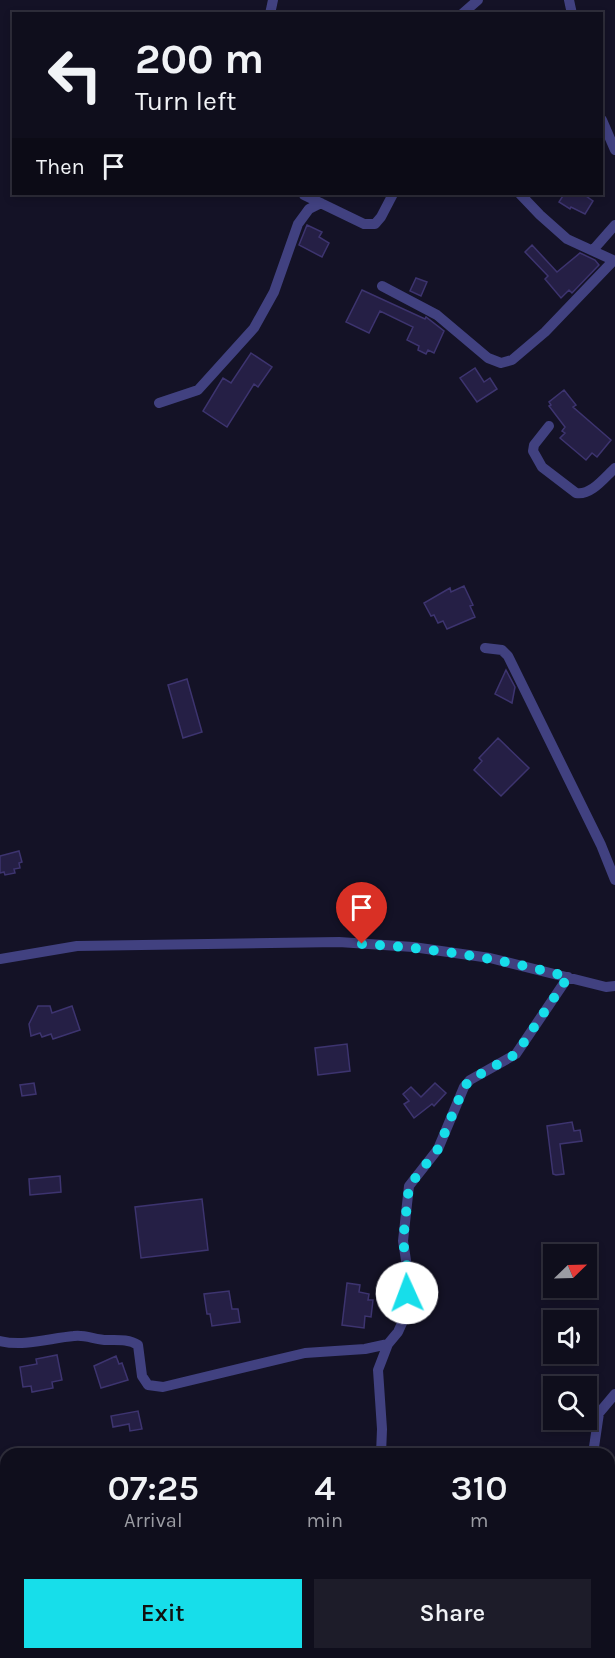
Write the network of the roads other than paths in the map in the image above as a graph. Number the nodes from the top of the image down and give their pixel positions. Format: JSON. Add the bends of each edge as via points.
{"nodes":[{"id":1,"x":478,"y":0,"type":"edge"},
{"id":2,"x":464,"y":12,"type":"edge"},
{"id":3,"x":603,"y":122,"type":"edge"},
{"id":4,"x":615,"y":150,"type":"edge"},
{"id":5,"x":304,"y":195,"type":"dead end"},
{"id":6,"x":392,"y":195,"type":"edge"},
{"id":7,"x":521,"y":195,"type":"edge"},
{"id":8,"x":321,"y":203,"type":"junction"},
{"id":9,"x":615,"y":225,"type":"edge"},
{"id":10,"x":593,"y":250,"type":"junction"},
{"id":11,"x":614,"y":261,"type":"edge"},
{"id":12,"x":382,"y":286,"type":"dead end"},
{"id":13,"x":159,"y":403,"type":"dead end"},
{"id":14,"x":549,"y":426,"type":"dead end"},
{"id":15,"x":615,"y":468,"type":"edge"},
{"id":16,"x":484,"y":648,"type":"dead end"},
{"id":17,"x":615,"y":880,"type":"edge"},
{"id":18,"x":0,"y":959,"type":"edge"},
{"id":19,"x":568,"y":977,"type":"junction"},
{"id":20,"x":615,"y":986,"type":"edge"},
{"id":21,"x":0,"y":1341,"type":"edge"},
{"id":22,"x":388,"y":1344,"type":"junction"},
{"id":23,"x":615,"y":1394,"type":"edge"},
{"id":24,"x":381,"y":1448,"type":"edge"},
{"id":25,"x":594,"y":1448,"type":"edge"}],
"edges":[{"from":1,"to":2,"type":"street"},
{"from":3,"to":4,"type":"street"},
{"from":5,"to":8,"type":"street"},
{"from":6,"to":8,"type":"street","via":[[375,224],[364,224]]},
{"from":7,"to":10,"type":"street","via":[[567,239]]},
{"from":8,"to":13,"type":"street","via":[[309,209],[298,224],[274,292],[254,328],[198,390]]},
{"from":9,"to":10,"type":"street"},
{"from":10,"to":11,"type":"street"},
{"from":11,"to":12,"type":"street","via":[[545,332],[512,360],[501,363],[488,358],[436,315]]},
{"from":14,"to":15,"type":"street","via":[[533,451],[542,466],[576,493],[591,490]]},
{"from":16,"to":17,"type":"street","via":[[502,650],[508,656]]},
{"from":18,"to":19,"type":"street","via":[[76,946],[339,942],[490,958]]},
{"from":19,"to":20,"type":"street"},
{"from":19,"to":22,"type":"street","via":[[516,1054],[464,1087],[438,1149],[409,1186],[403,1241],[408,1274],[407,1312]]},
{"from":21,"to":22,"type":"street","via":[[45,1341],[77,1335],[95,1340],[132,1341],[138,1345],[142,1376],[148,1384],[163,1388],[305,1353]]},
{"from":22,"to":24,"type":"street","via":[[378,1370]]},
{"from":23,"to":25,"type":"street","via":[[599,1413]]}]}
